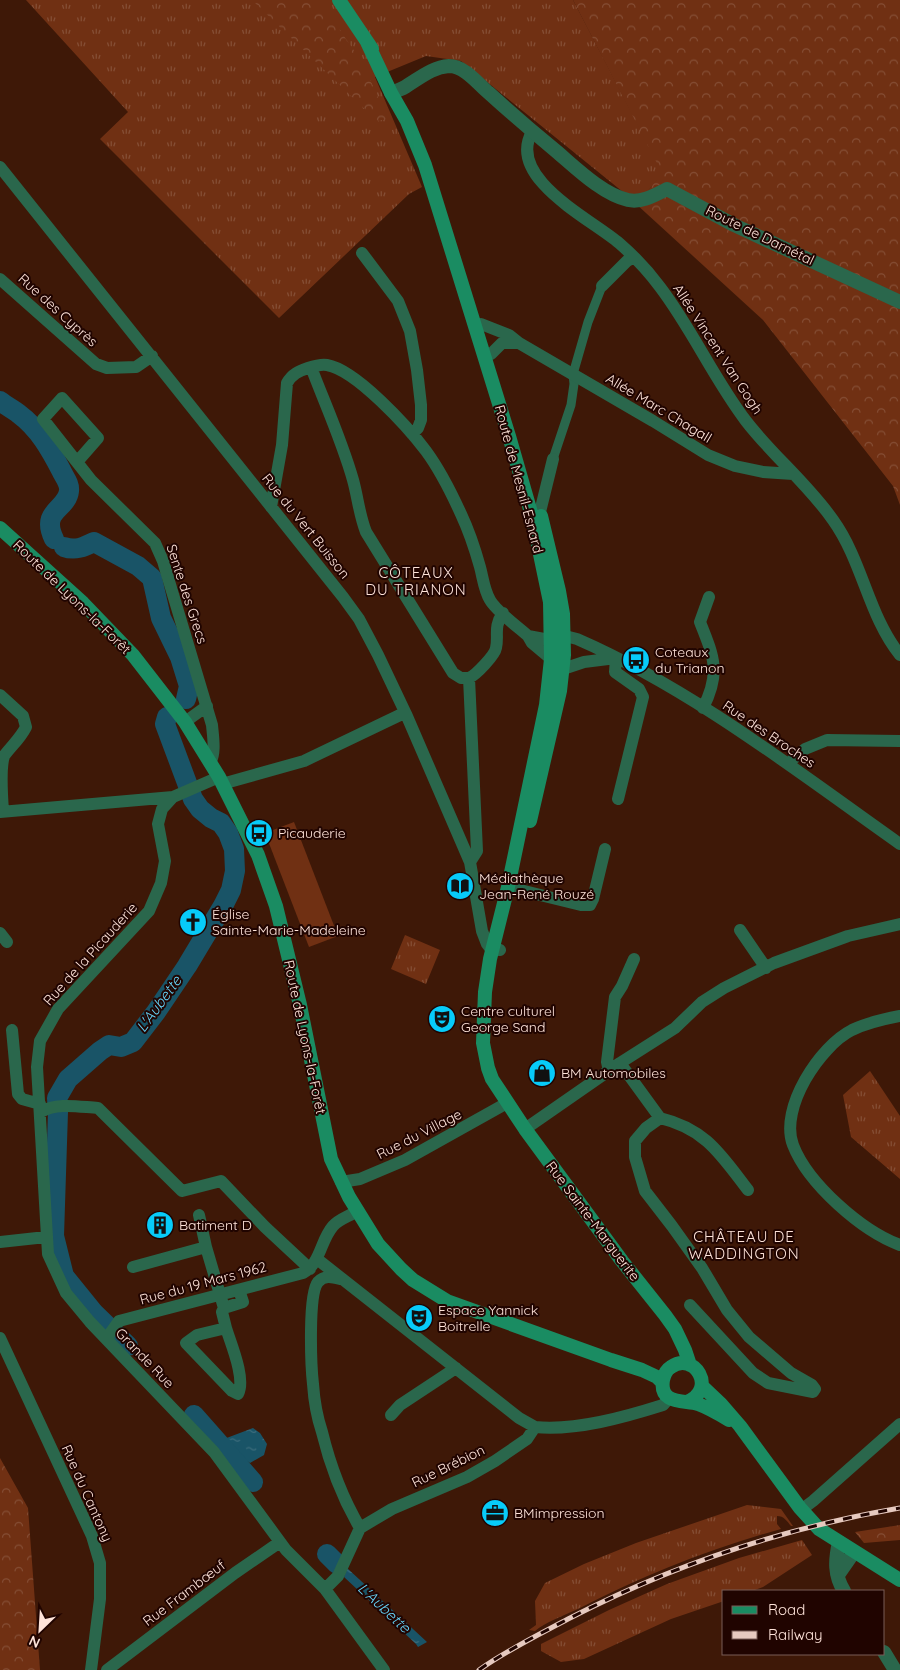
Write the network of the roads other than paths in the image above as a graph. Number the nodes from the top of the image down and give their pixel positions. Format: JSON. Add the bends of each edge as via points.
{"nodes":[{"id":1,"x":339,"y":0,"type":"edge"},
{"id":2,"x":394,"y":92,"type":"junction"},
{"id":3,"x":532,"y":132,"type":"junction"},
{"id":4,"x":0,"y":167,"type":"edge"},
{"id":5,"x":362,"y":253,"type":"dead end"},
{"id":6,"x":634,"y":257,"type":"junction"},
{"id":7,"x":0,"y":279,"type":"edge"},
{"id":8,"x":602,"y":286,"type":"joint"},
{"id":9,"x":900,"y":302,"type":"edge"},
{"id":10,"x":481,"y":324,"type":"junction"},
{"id":11,"x":519,"y":343,"type":"junction"},
{"id":12,"x":490,"y":354,"type":"junction"},
{"id":13,"x":152,"y":356,"type":"junction"},
{"id":14,"x":311,"y":367,"type":"junction"},
{"id":15,"x":573,"y":374,"type":"junction"},
{"id":16,"x":412,"y":434,"type":"junction"},
{"id":17,"x":553,"y":459,"type":"joint"},
{"id":18,"x":77,"y":462,"type":"junction"},
{"id":19,"x":793,"y":474,"type":"junction"},
{"id":20,"x":271,"y":507,"type":"junction"},
{"id":21,"x":540,"y":512,"type":"junction"},
{"id":22,"x":0,"y":528,"type":"edge"},
{"id":23,"x":709,"y":597,"type":"dead end"},
{"id":24,"x":503,"y":613,"type":"junction"},
{"id":25,"x":528,"y":636,"type":"junction"},
{"id":26,"x":558,"y":639,"type":"junction"},
{"id":27,"x":900,"y":655,"type":"edge"},
{"id":28,"x":616,"y":658,"type":"junction"},
{"id":29,"x":551,"y":659,"type":"junction"},
{"id":30,"x":564,"y":668,"type":"junction"},
{"id":31,"x":469,"y":678,"type":"junction"},
{"id":32,"x":0,"y":694,"type":"edge"},
{"id":33,"x":207,"y":706,"type":"junction"},
{"id":34,"x":703,"y":708,"type":"junction"},
{"id":35,"x":406,"y":714,"type":"junction"},
{"id":36,"x":186,"y":722,"type":"junction"},
{"id":37,"x":900,"y":741,"type":"edge"},
{"id":38,"x":210,"y":763,"type":"junction"},
{"id":39,"x":790,"y":764,"type":"junction"},
{"id":40,"x":221,"y":780,"type":"junction"},
{"id":41,"x":179,"y":795,"type":"junction"},
{"id":42,"x":618,"y":799,"type":"dead end"},
{"id":43,"x":1,"y":812,"type":"edge"},
{"id":44,"x":900,"y":844,"type":"edge"},
{"id":45,"x":605,"y":849,"type":"dead end"},
{"id":46,"x":470,"y":862,"type":"junction"},
{"id":47,"x":511,"y":888,"type":"junction"},
{"id":48,"x":900,"y":924,"type":"edge"},
{"id":49,"x":740,"y":930,"type":"dead end"},
{"id":50,"x":498,"y":949,"type":"junction"},
{"id":51,"x":634,"y":958,"type":"dead end"},
{"id":52,"x":766,"y":968,"type":"junction"},
{"id":53,"x":900,"y":1016,"type":"edge"},
{"id":54,"x":12,"y":1030,"type":"dead end"},
{"id":55,"x":620,"y":1063,"type":"junction"},
{"id":56,"x":609,"y":1071,"type":"junction"},
{"id":57,"x":507,"y":1103,"type":"junction"},
{"id":58,"x":43,"y":1108,"type":"junction"},
{"id":59,"x":660,"y":1118,"type":"junction"},
{"id":60,"x":525,"y":1129,"type":"junction"},
{"id":61,"x":341,"y":1182,"type":"junction"},
{"id":62,"x":748,"y":1190,"type":"dead end"},
{"id":63,"x":358,"y":1212,"type":"junction"},
{"id":64,"x":199,"y":1215,"type":"dead end"},
{"id":65,"x":46,"y":1237,"type":"junction"},
{"id":66,"x":0,"y":1242,"type":"edge"},
{"id":67,"x":900,"y":1245,"type":"edge"},
{"id":68,"x":206,"y":1247,"type":"junction"},
{"id":69,"x":314,"y":1264,"type":"junction"},
{"id":70,"x":133,"y":1267,"type":"dead end"},
{"id":71,"x":340,"y":1278,"type":"junction"},
{"id":72,"x":239,"y":1290,"type":"junction"},
{"id":73,"x":219,"y":1294,"type":"junction"},
{"id":74,"x":690,"y":1305,"type":"dead end"},
{"id":75,"x":224,"y":1308,"type":"junction"},
{"id":76,"x":226,"y":1328,"type":"junction"},
{"id":77,"x":0,"y":1338,"type":"edge"},
{"id":78,"x":108,"y":1338,"type":"junction"},
{"id":79,"x":456,"y":1368,"type":"junction"},
{"id":80,"x":675,"y":1370,"type":"junction"},
{"id":81,"x":702,"y":1386,"type":"junction"},
{"id":82,"x":669,"y":1398,"type":"junction"},
{"id":83,"x":687,"y":1402,"type":"junction"},
{"id":84,"x":391,"y":1415,"type":"dead end"},
{"id":85,"x":900,"y":1424,"type":"edge"},
{"id":86,"x":740,"y":1426,"type":"junction"},
{"id":87,"x":535,"y":1427,"type":"junction"},
{"id":88,"x":800,"y":1508,"type":"junction"},
{"id":89,"x":360,"y":1528,"type":"junction"},
{"id":90,"x":280,"y":1542,"type":"junction"},
{"id":91,"x":839,"y":1542,"type":"junction"},
{"id":92,"x":854,"y":1552,"type":"junction"},
{"id":93,"x":838,"y":1575,"type":"junction"},
{"id":94,"x":900,"y":1580,"type":"edge"},
{"id":95,"x":325,"y":1589,"type":"junction"},
{"id":96,"x":843,"y":1590,"type":"edge"},
{"id":97,"x":885,"y":1654,"type":"edge"},
{"id":98,"x":91,"y":1670,"type":"edge"},
{"id":99,"x":107,"y":1670,"type":"edge"},
{"id":100,"x":384,"y":1670,"type":"edge"},
{"id":101,"x":895,"y":1670,"type":"edge"}],
"edges":[{"from":1,"to":2,"type":"main road"},
{"from":2,"to":3,"type":"street","via":[[436,69],[458,68]]},
{"from":2,"to":10,"type":"main road","name":"Route de Mesnil-Esnard","via":[[412,118],[430,164]]},
{"from":2,"to":26,"type":"main road","name":"Route de Mesnil-Esnard","via":[[424,165],[509,436],[532,516]]},
{"from":3,"to":6,"type":"street","name":"Allée Vincent Van Gogh","via":[[527,141],[527,156],[538,177],[556,197]]},
{"from":3,"to":9,"type":"street","name":"Route de Darnétal","via":[[595,183],[618,196],[640,200],[668,189],[734,225]]},
{"from":4,"to":13,"type":"street","name":"Rue du Vert Buisson"},
{"from":5,"to":16,"type":"street","via":[[398,301],[410,331],[421,405],[421,420]]},
{"from":6,"to":8,"type":"street"},
{"from":6,"to":19,"type":"street","name":"Allée Vincent Van Gogh","via":[[660,288],[731,401]]},
{"from":7,"to":13,"type":"street","name":"Rue des Cyprès","via":[[96,364],[107,368],[136,367]]},
{"from":8,"to":15,"type":"street"},
{"from":10,"to":11,"type":"street","name":"Allée Marc Chagall","via":[[509,335]]},
{"from":10,"to":12,"type":"main road","name":"Route de Mesnil-Esnard"},
{"from":11,"to":12,"type":"street","via":[[502,343]]},
{"from":11,"to":15,"type":"street","name":"Allée Marc Chagall"},
{"from":12,"to":21,"type":"main road","name":"Route de Mesnil-Esnard"},
{"from":13,"to":20,"type":"street","name":"Rue du Vert Buisson"},
{"from":14,"to":16,"type":"street","via":[[326,365],[344,372],[381,401]]},
{"from":14,"to":20,"type":"street","via":[[295,373],[288,383]]},
{"from":14,"to":31,"type":"street","via":[[353,481],[366,532],[453,673]]},
{"from":15,"to":17,"type":"street","via":[[572,405]]},
{"from":15,"to":19,"type":"street","name":"Allée Marc Chagall","via":[[708,456],[763,472]]},
{"from":16,"to":24,"type":"street","via":[[436,467],[462,515],[488,596]]},
{"from":17,"to":21,"type":"street"},
{"from":18,"to":18,"type":"street","name":"Sente des Grecs","via":[[43,419],[62,398],[98,438]]},
{"from":18,"to":33,"type":"street","name":"Sente des Grecs","via":[[155,543]]},
{"from":19,"to":27,"type":"street","name":"Allée Vincent Van Gogh","via":[[834,520],[856,562],[877,618]]},
{"from":20,"to":35,"type":"street","name":"Rue du Vert Buisson","via":[[359,619]]},
{"from":21,"to":26,"type":"main road","name":"Route de Mesnil-Esnard","via":[[559,591]]},
{"from":22,"to":36,"type":"main road","name":"Route de Lyons-la-Forêt","via":[[106,626]]},
{"from":23,"to":34,"type":"street","via":[[700,622],[712,652],[714,670],[712,687]]},
{"from":24,"to":25,"type":"street"},
{"from":24,"to":31,"type":"street","via":[[497,627],[494,653]]},
{"from":25,"to":26,"type":"street","name":"Rue des Broches"},
{"from":25,"to":29,"type":"street"},
{"from":26,"to":28,"type":"street","name":"Rue des Broches","via":[[577,639]]},
{"from":26,"to":29,"type":"main road","name":"Route de Mesnil-Esnard"},
{"from":26,"to":30,"type":"main road","name":"Route de Mesnil-Esnard"},
{"from":28,"to":30,"type":"street"},
{"from":28,"to":34,"type":"street","name":"Rue des Broches"},
{"from":28,"to":42,"type":"street","via":[[615,672],[639,689],[643,696]]},
{"from":29,"to":30,"type":"street"},
{"from":29,"to":47,"type":"main road","name":"Route de Mesnil-Esnard","via":[[546,705]]},
{"from":30,"to":47,"type":"main road","name":"Route de Mesnil-Esnard","via":[[542,770]]},
{"from":31,"to":46,"type":"street","via":[[477,850]]},
{"from":32,"to":43,"type":"street","via":[[23,716],[26,726],[21,737],[3,757],[0,767]]},
{"from":33,"to":36,"type":"street"},
{"from":33,"to":38,"type":"street","name":"Sente des Grecs","via":[[214,748]]},
{"from":34,"to":39,"type":"street","name":"Rue des Broches"},
{"from":35,"to":40,"type":"street","via":[[304,761]]},
{"from":35,"to":46,"type":"street","name":"Rue du Vert Buisson"},
{"from":36,"to":38,"type":"main road","name":"Route de Lyons-la-Forêt"},
{"from":37,"to":39,"type":"street","via":[[827,740],[805,749]]},
{"from":38,"to":40,"type":"main road","name":"Route de Lyons-la-Forêt"},
{"from":39,"to":44,"type":"street","name":"Rue des Broches"},
{"from":40,"to":41,"type":"street"},
{"from":40,"to":61,"type":"main road","name":"Route de Lyons-la-Forêt","via":[[258,854],[276,906],[331,1159]]},
{"from":41,"to":43,"type":"street"},
{"from":41,"to":58,"type":"street","name":"Rue de la Picauderie","via":[[162,809],[158,824],[165,861],[161,884],[149,911],[58,1009],[40,1041],[37,1067]]},
{"from":45,"to":47,"type":"street","via":[[590,905]]},
{"from":46,"to":50,"type":"street","name":"Rue du Vert Buisson","via":[[482,931],[490,948]]},
{"from":47,"to":50,"type":"main road","name":"Route de Mesnil-Esnard"},
{"from":48,"to":52,"type":"street","via":[[848,936]]},
{"from":49,"to":52,"type":"street"},
{"from":50,"to":57,"type":"main road","name":"Rue Sainte-Marguerite","via":[[490,1015],[495,1062]]},
{"from":51,"to":56,"type":"street","via":[[615,997],[607,1062]]},
{"from":52,"to":55,"type":"street","via":[[702,1002],[675,1028]]},
{"from":53,"to":67,"type":"street","via":[[851,1031],[837,1041],[800,1088],[791,1127],[793,1144],[810,1175],[829,1196],[880,1235]]},
{"from":54,"to":58,"type":"street","via":[[18,1094],[22,1100]]},
{"from":55,"to":56,"type":"street"},
{"from":55,"to":59,"type":"street"},
{"from":56,"to":60,"type":"street"},
{"from":57,"to":60,"type":"main road","name":"Rue Sainte-Marguerite"},
{"from":57,"to":61,"type":"street","name":"Rue du Village","via":[[405,1160],[360,1179]]},
{"from":58,"to":65,"type":"street","name":"Rue de la Picauderie"},
{"from":58,"to":69,"type":"street","via":[[98,1108],[182,1191],[221,1182],[265,1226]]},
{"from":59,"to":62,"type":"street","via":[[694,1131],[718,1151]]},
{"from":59,"to":74,"type":"street","via":[[635,1141],[635,1157],[645,1191],[702,1268],[727,1310],[779,1363],[812,1385],[813,1392],[768,1384],[753,1373]]},
{"from":60,"to":80,"type":"main road","name":"Rue Sainte-Marguerite","via":[[680,1339]]},
{"from":61,"to":63,"type":"main road","name":"Route de Lyons-la-Forêt"},
{"from":63,"to":69,"type":"street","via":[[335,1224],[322,1243]]},
{"from":63,"to":80,"type":"main road","name":"Route de Lyons-la-Forêt","via":[[378,1244],[396,1264],[413,1280],[441,1297],[657,1377]]},
{"from":64,"to":68,"type":"street"},
{"from":65,"to":66,"type":"street"},
{"from":65,"to":78,"type":"street","name":"Grande Rue","via":[[48,1254],[57,1261],[66,1293]]},
{"from":68,"to":70,"type":"street"},
{"from":68,"to":73,"type":"street"},
{"from":69,"to":71,"type":"street"},
{"from":69,"to":72,"type":"street","name":"Rue du 19 Mars 1962","via":[[303,1273]]},
{"from":71,"to":79,"type":"street"},
{"from":71,"to":89,"type":"street","via":[[322,1279],[315,1289],[311,1330],[313,1384],[321,1431],[334,1473]]},
{"from":72,"to":73,"type":"street","name":"Rue du 19 Mars 1962"},
{"from":72,"to":75,"type":"street","via":[[243,1302]]},
{"from":73,"to":75,"type":"street"},
{"from":73,"to":78,"type":"street","name":"Rue du 19 Mars 1962","via":[[119,1321]]},
{"from":75,"to":76,"type":"street"},
{"from":76,"to":76,"type":"street","via":[[197,1335],[186,1344],[238,1394],[240,1378]]},
{"from":77,"to":98,"type":"street","name":"Rue du Cantony","via":[[92,1536],[100,1563],[100,1599]]},
{"from":78,"to":90,"type":"street","name":"Grande Rue","via":[[214,1452]]},
{"from":79,"to":84,"type":"street","via":[[400,1405]]},
{"from":79,"to":87,"type":"street","via":[[518,1418]]},
{"from":80,"to":81,"type":"main road","via":[[694,1368],[701,1376]]},
{"from":80,"to":82,"type":"main road","via":[[666,1394]]},
{"from":81,"to":83,"type":"main road","via":[[697,1396]]},
{"from":81,"to":86,"type":"main road"},
{"from":82,"to":83,"type":"main road"},
{"from":82,"to":87,"type":"street","via":[[663,1405],[604,1420],[557,1428]]},
{"from":83,"to":86,"type":"main road","via":[[713,1410]]},
{"from":85,"to":88,"type":"street","via":[[813,1501]]},
{"from":86,"to":88,"type":"main road"},
{"from":87,"to":89,"type":"street","name":"Rue Brébion","via":[[526,1439],[495,1461],[392,1509]]},
{"from":88,"to":91,"type":"main road","via":[[819,1529]]},
{"from":89,"to":95,"type":"street","via":[[342,1569]]},
{"from":90,"to":95,"type":"street","name":"Grande Rue"},
{"from":90,"to":99,"type":"street","name":"Rue Frambœuf"},
{"from":91,"to":92,"type":"main road"},
{"from":91,"to":93,"type":"street","via":[[835,1564]]},
{"from":92,"to":93,"type":"street"},
{"from":92,"to":94,"type":"main road"},
{"from":93,"to":96,"type":"street"},
{"from":95,"to":100,"type":"street","name":"Grande Rue"},
{"from":97,"to":101,"type":"street"}]}
